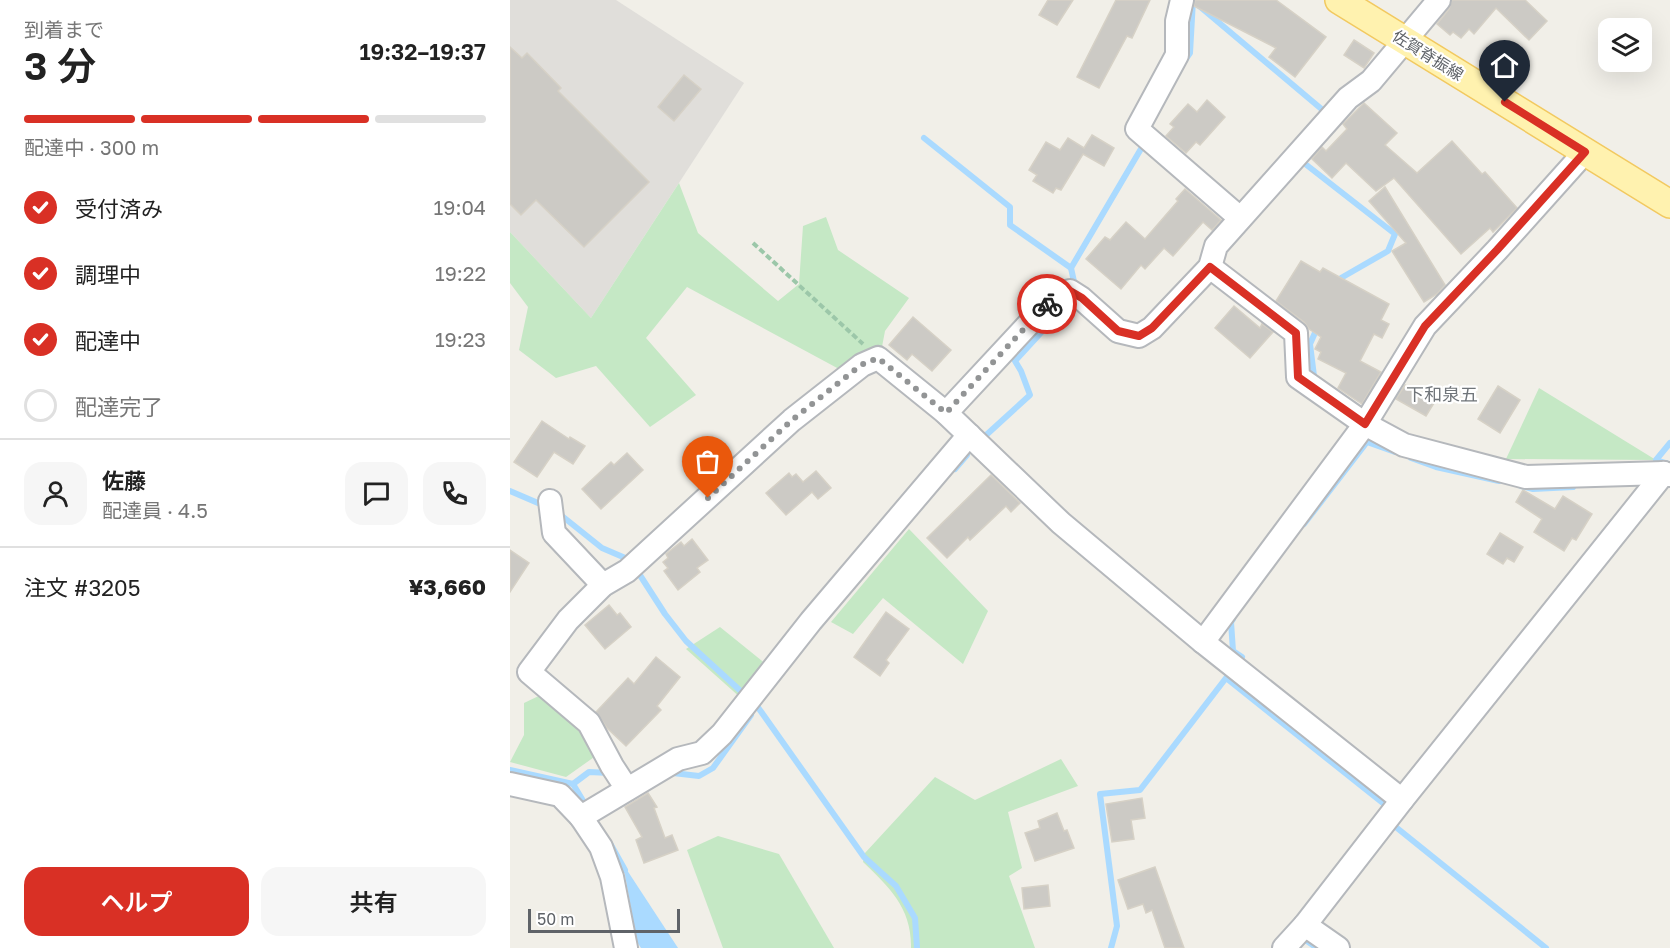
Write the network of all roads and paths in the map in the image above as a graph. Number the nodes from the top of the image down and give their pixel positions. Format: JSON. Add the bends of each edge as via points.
{"nodes":[{"id":1,"x":1182,"y":0,"type":"edge"},
{"id":2,"x":1339,"y":0,"type":"edge"},
{"id":3,"x":1439,"y":0,"type":"edge"},
{"id":4,"x":1404,"y":40,"type":"junction"},
{"id":5,"x":1585,"y":152,"type":"junction"},
{"id":6,"x":1670,"y":204,"type":"edge"},
{"id":7,"x":1240,"y":218,"type":"junction"},
{"id":8,"x":753,"y":243,"type":"dead end"},
{"id":9,"x":1210,"y":267,"type":"junction"},
{"id":10,"x":862,"y":344,"type":"dead end"},
{"id":11,"x":946,"y":413,"type":"junction"},
{"id":12,"x":1365,"y":424,"type":"junction"},
{"id":13,"x":969,"y":435,"type":"junction"},
{"id":14,"x":1667,"y":474,"type":"edge"},
{"id":15,"x":551,"y":508,"type":"dead end"},
{"id":16,"x":603,"y":585,"type":"junction"},
{"id":17,"x":1203,"y":642,"type":"junction"},
{"id":18,"x":620,"y":778,"type":"junction"},
{"id":19,"x":510,"y":784,"type":"edge"},
{"id":20,"x":1402,"y":800,"type":"junction"},
{"id":21,"x":589,"y":812,"type":"junction"},
{"id":22,"x":1305,"y":925,"type":"junction"},
{"id":23,"x":626,"y":948,"type":"edge"},
{"id":24,"x":1284,"y":948,"type":"edge"},
{"id":25,"x":1338,"y":948,"type":"edge"}],
"edges":[{"from":1,"to":7,"type":"street","via":[[1177,21],[1177,55],[1145,136]]},
{"from":2,"to":4,"type":"main road","name":"佐賀脊振線"},
{"from":3,"to":4,"type":"street"},
{"from":4,"to":5,"type":"main road","name":"佐賀脊振線"},
{"from":4,"to":7,"type":"street","via":[[1371,81],[1348,98]]},
{"from":5,"to":6,"type":"main road","name":"佐賀脊振線"},
{"from":5,"to":12,"type":"street","via":[[1425,326]]},
{"from":7,"to":9,"type":"street","via":[[1216,246]]},
{"from":8,"to":10,"type":"path"},
{"from":9,"to":11,"type":"street","via":[[1152,328],[1139,336],[1118,331],[1070,291],[1052,299]]},
{"from":9,"to":12,"type":"street","via":[[1296,333],[1298,377]]},
{"from":11,"to":13,"type":"street"},
{"from":11,"to":16,"type":"street","via":[[878,358],[861,365],[792,420],[634,566]]},
{"from":12,"to":14,"type":"street","via":[[1404,445],[1526,477]]},
{"from":12,"to":17,"type":"street"},
{"from":13,"to":17,"type":"street","via":[[1061,523]]},
{"from":13,"to":18,"type":"street","via":[[811,621],[722,734],[702,753]]},
{"from":14,"to":20,"type":"street"},
{"from":15,"to":16,"type":"street","via":[[554,533]]},
{"from":16,"to":18,"type":"street","via":[[568,620],[530,672],[589,723]]},
{"from":17,"to":20,"type":"street"},
{"from":18,"to":21,"type":"street"},
{"from":19,"to":21,"type":"street","via":[[560,795]]},
{"from":20,"to":22,"type":"street"},
{"from":21,"to":23,"type":"street","via":[[612,877]]},
{"from":22,"to":24,"type":"street"},
{"from":22,"to":25,"type":"street"}]}
